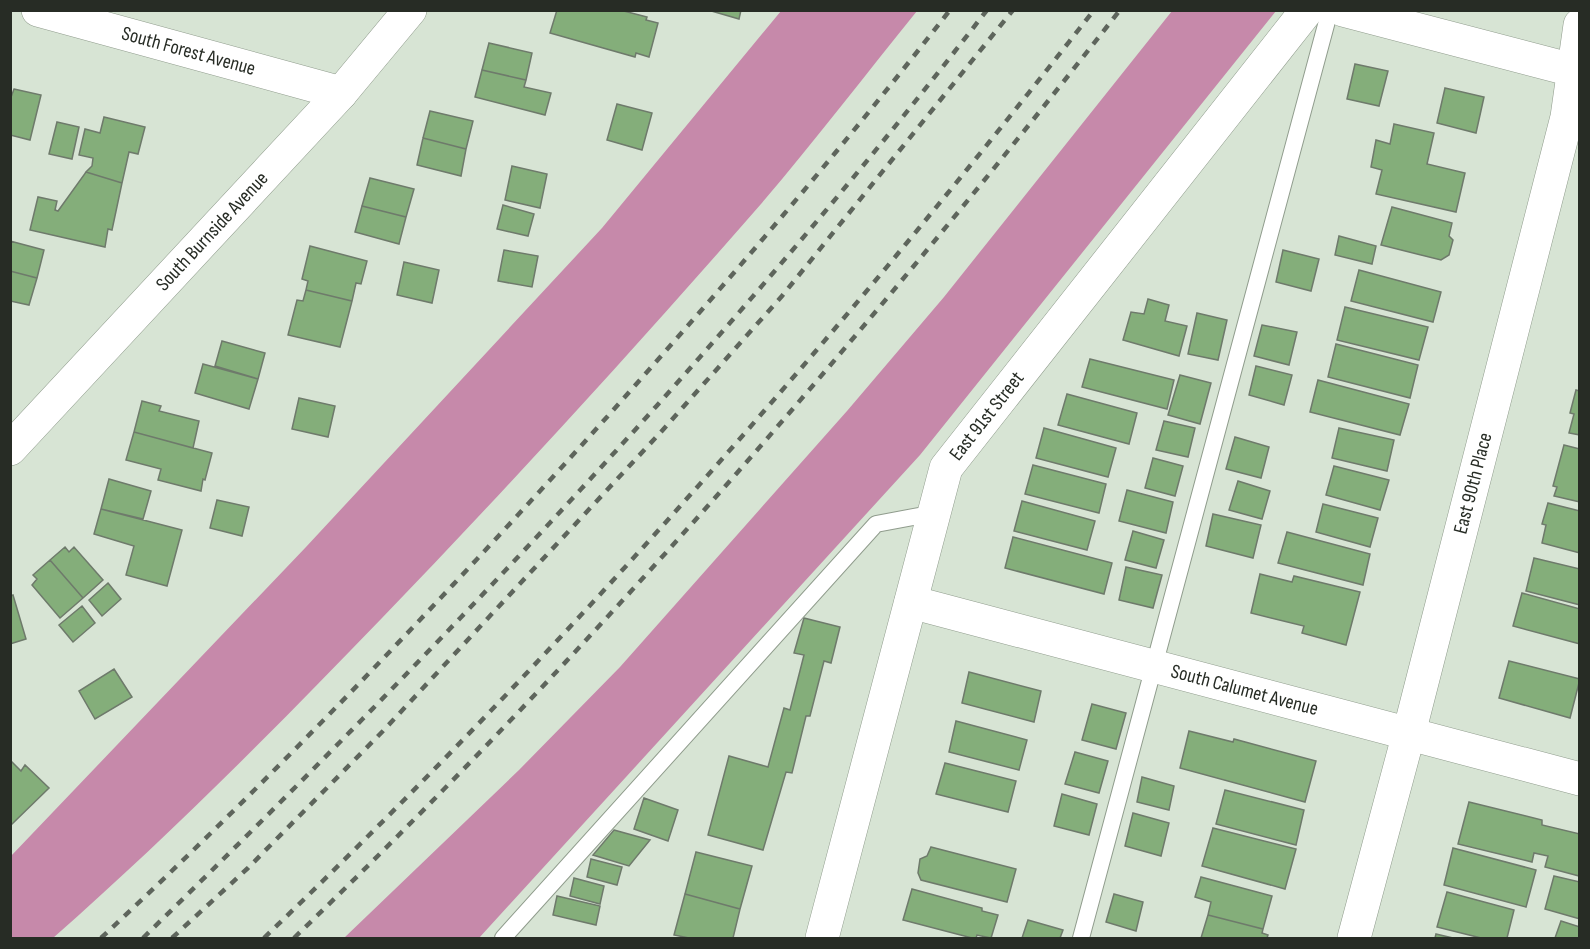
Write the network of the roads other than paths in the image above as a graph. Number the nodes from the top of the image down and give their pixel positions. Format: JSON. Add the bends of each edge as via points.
{"nodes":[{"id":1,"x":38,"y":10,"type":"edge"},
{"id":2,"x":410,"y":10,"type":"edge"},
{"id":3,"x":1307,"y":10,"type":"edge"},
{"id":4,"x":1330,"y":10,"type":"edge"},
{"id":5,"x":1343,"y":10,"type":"edge"},
{"id":6,"x":1580,"y":26,"type":"edge"},
{"id":7,"x":1576,"y":71,"type":"edge"},
{"id":8,"x":341,"y":93,"type":"junction"},
{"id":9,"x":10,"y":449,"type":"edge"},
{"id":10,"x":935,"y":513,"type":"junction"},
{"id":11,"x":911,"y":602,"type":"junction"},
{"id":12,"x":1155,"y":666,"type":"junction"},
{"id":13,"x":1409,"y":733,"type":"junction"},
{"id":14,"x":1580,"y":779,"type":"edge"},
{"id":15,"x":502,"y":939,"type":"edge"},
{"id":16,"x":822,"y":939,"type":"edge"},
{"id":17,"x":1082,"y":939,"type":"edge"},
{"id":18,"x":1354,"y":939,"type":"edge"}],
"edges":[{"from":1,"to":8,"type":"street","name":"South Forest Avenue"},
{"from":2,"to":8,"type":"street","name":"South Burnside Avenue"},
{"from":3,"to":10,"type":"street","name":"East 91st Street","via":[[946,468]]},
{"from":4,"to":12,"type":"lane"},
{"from":5,"to":7,"type":"street"},
{"from":6,"to":7,"type":"street","name":"East 90th Place"},
{"from":7,"to":13,"type":"street","name":"East 90th Place"},
{"from":8,"to":9,"type":"street","name":"South Burnside Avenue"},
{"from":10,"to":11,"type":"street","name":"East 91st Street"},
{"from":10,"to":15,"type":"lane","via":[[876,524]]},
{"from":11,"to":12,"type":"street","name":"South Calumet Avenue"},
{"from":11,"to":16,"type":"street","name":"East 91st Street"},
{"from":12,"to":13,"type":"street","name":"South Calumet Avenue"},
{"from":12,"to":17,"type":"lane"},
{"from":13,"to":14,"type":"street","name":"South Calumet Avenue"},
{"from":13,"to":18,"type":"street","name":"East 90th Place"}]}
